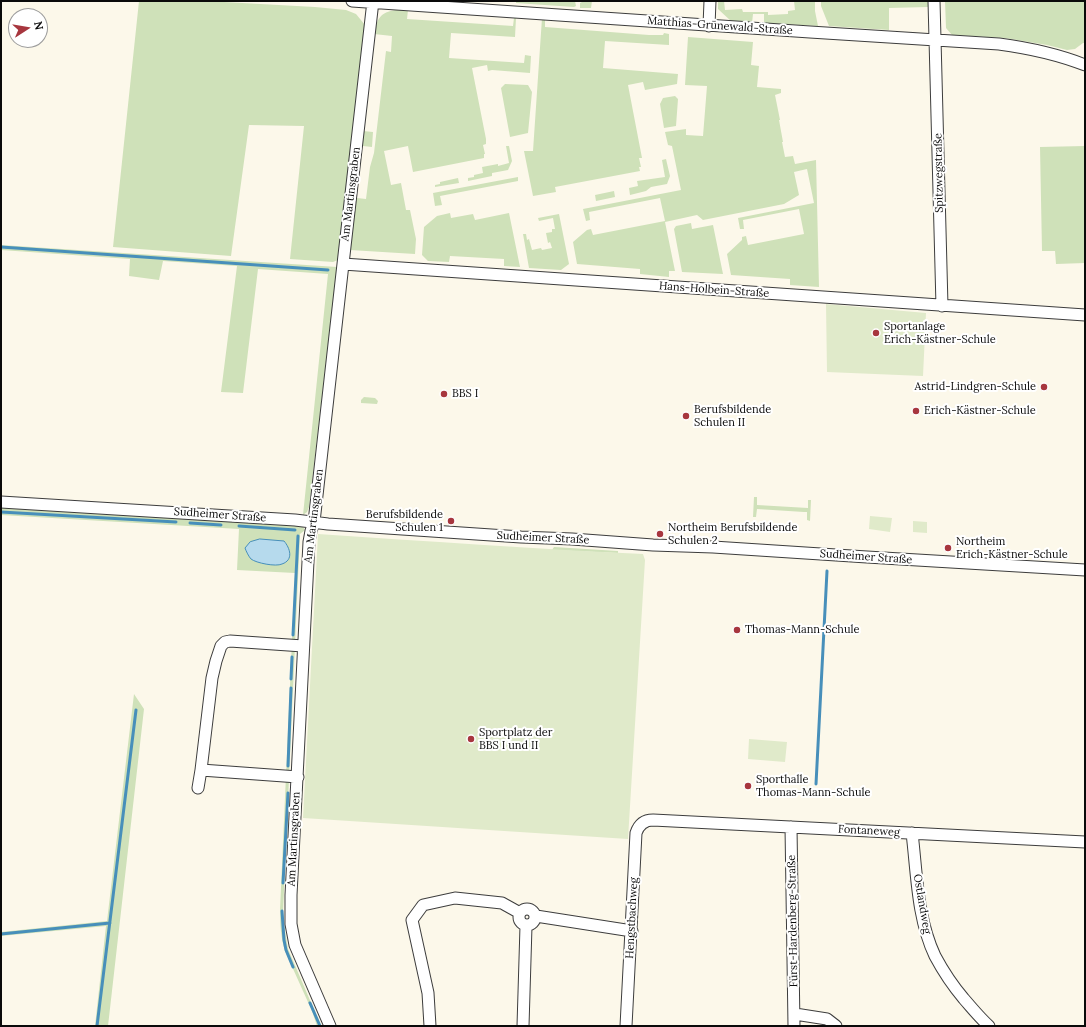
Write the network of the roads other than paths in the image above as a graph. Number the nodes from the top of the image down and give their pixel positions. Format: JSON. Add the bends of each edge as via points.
{"nodes":[{"id":1,"x":352,"y":1,"type":"edge"},
{"id":2,"x":710,"y":1,"type":"edge"},
{"id":3,"x":934,"y":1,"type":"edge"},
{"id":4,"x":373,"y":2,"type":"edge"},
{"id":5,"x":709,"y":26,"type":"junction"},
{"id":6,"x":936,"y":40,"type":"junction"},
{"id":7,"x":1085,"y":65,"type":"edge"},
{"id":8,"x":343,"y":264,"type":"junction"},
{"id":9,"x":942,"y":306,"type":"junction"},
{"id":10,"x":1085,"y":315,"type":"edge"},
{"id":11,"x":1,"y":502,"type":"edge"},
{"id":12,"x":314,"y":522,"type":"junction"},
{"id":13,"x":1085,"y":570,"type":"edge"},
{"id":14,"x":303,"y":646,"type":"junction"},
{"id":15,"x":201,"y":770,"type":"junction"},
{"id":16,"x":298,"y":777,"type":"junction"},
{"id":17,"x":198,"y":788,"type":"dead end"},
{"id":18,"x":653,"y":820,"type":"joint"},
{"id":19,"x":791,"y":827,"type":"junction"},
{"id":20,"x":912,"y":833,"type":"junction"},
{"id":21,"x":1085,"y":842,"type":"edge"},
{"id":22,"x":520,"y":913,"type":"junction"},
{"id":23,"x":536,"y":916,"type":"junction"},
{"id":24,"x":526,"y":926,"type":"junction"},
{"id":25,"x":632,"y":931,"type":"junction"},
{"id":26,"x":795,"y":1014,"type":"junction"},
{"id":27,"x":330,"y":1026,"type":"edge"},
{"id":28,"x":430,"y":1026,"type":"edge"},
{"id":29,"x":523,"y":1026,"type":"edge"},
{"id":30,"x":626,"y":1026,"type":"edge"},
{"id":31,"x":794,"y":1026,"type":"edge"},
{"id":32,"x":836,"y":1026,"type":"edge"},
{"id":33,"x":989,"y":1026,"type":"edge"}],
"edges":[{"from":1,"to":4,"type":"street","name":"Matthias-Grünewald-Straße"},
{"from":2,"to":5,"type":"street"},
{"from":3,"to":6,"type":"street","name":"Spitzwegstraße"},
{"from":4,"to":5,"type":"street","name":"Matthias-Grünewald-Straße"},
{"from":4,"to":8,"type":"street","name":"Am Martinsgraben"},
{"from":5,"to":6,"type":"street","name":"Matthias-Grünewald-Straße"},
{"from":6,"to":7,"type":"street","name":"Matthias-Grünewald-Straße","via":[[1025,47]]},
{"from":6,"to":9,"type":"street","name":"Spitzwegstraße"},
{"from":8,"to":9,"type":"street","name":"Hans-Holbein-Straße"},
{"from":8,"to":12,"type":"street","name":"Am Martinsgraben"},
{"from":9,"to":10,"type":"street","name":"Hans-Holbein-Straße"},
{"from":11,"to":12,"type":"street","name":"Sudheimer Straße"},
{"from":12,"to":13,"type":"street","name":"Sudheimer Straße","via":[[520,537],[572,538],[652,545]]},
{"from":12,"to":14,"type":"street","name":"Am Martinsgraben","via":[[309,542]]},
{"from":14,"to":15,"type":"street","via":[[230,641],[221,646],[212,678]]},
{"from":14,"to":16,"type":"street","name":"Am Martinsgraben"},
{"from":15,"to":16,"type":"street"},
{"from":15,"to":17,"type":"street"},
{"from":16,"to":27,"type":"street","name":"Am Martinsgraben","via":[[290,917],[297,952]]},
{"from":18,"to":19,"type":"street","name":"Fontaneweg"},
{"from":18,"to":25,"type":"street","name":"Hengstbachweg","via":[[643,823],[636,833]]},
{"from":19,"to":20,"type":"street","name":"Fontaneweg"},
{"from":19,"to":26,"type":"street","name":"Fürst-Hardenberg-Straße"},
{"from":20,"to":21,"type":"street","name":"Fontaneweg"},
{"from":20,"to":33,"type":"street","name":"Ostlandweg","via":[[920,900],[930,942],[952,984]]},
{"from":22,"to":23,"type":"street","via":[[529,909]]},
{"from":22,"to":24,"type":"street","via":[[519,919]]},
{"from":22,"to":28,"type":"street","via":[[502,903],[455,898],[423,905],[412,920],[428,993]]},
{"from":23,"to":24,"type":"street","via":[[532,925]]},
{"from":23,"to":25,"type":"street"},
{"from":24,"to":29,"type":"street"},
{"from":25,"to":30,"type":"street","name":"Hengstbachweg"},
{"from":26,"to":31,"type":"street","name":"Fürst-Hardenberg-Straße"},
{"from":26,"to":32,"type":"street","via":[[827,1019]]}]}
